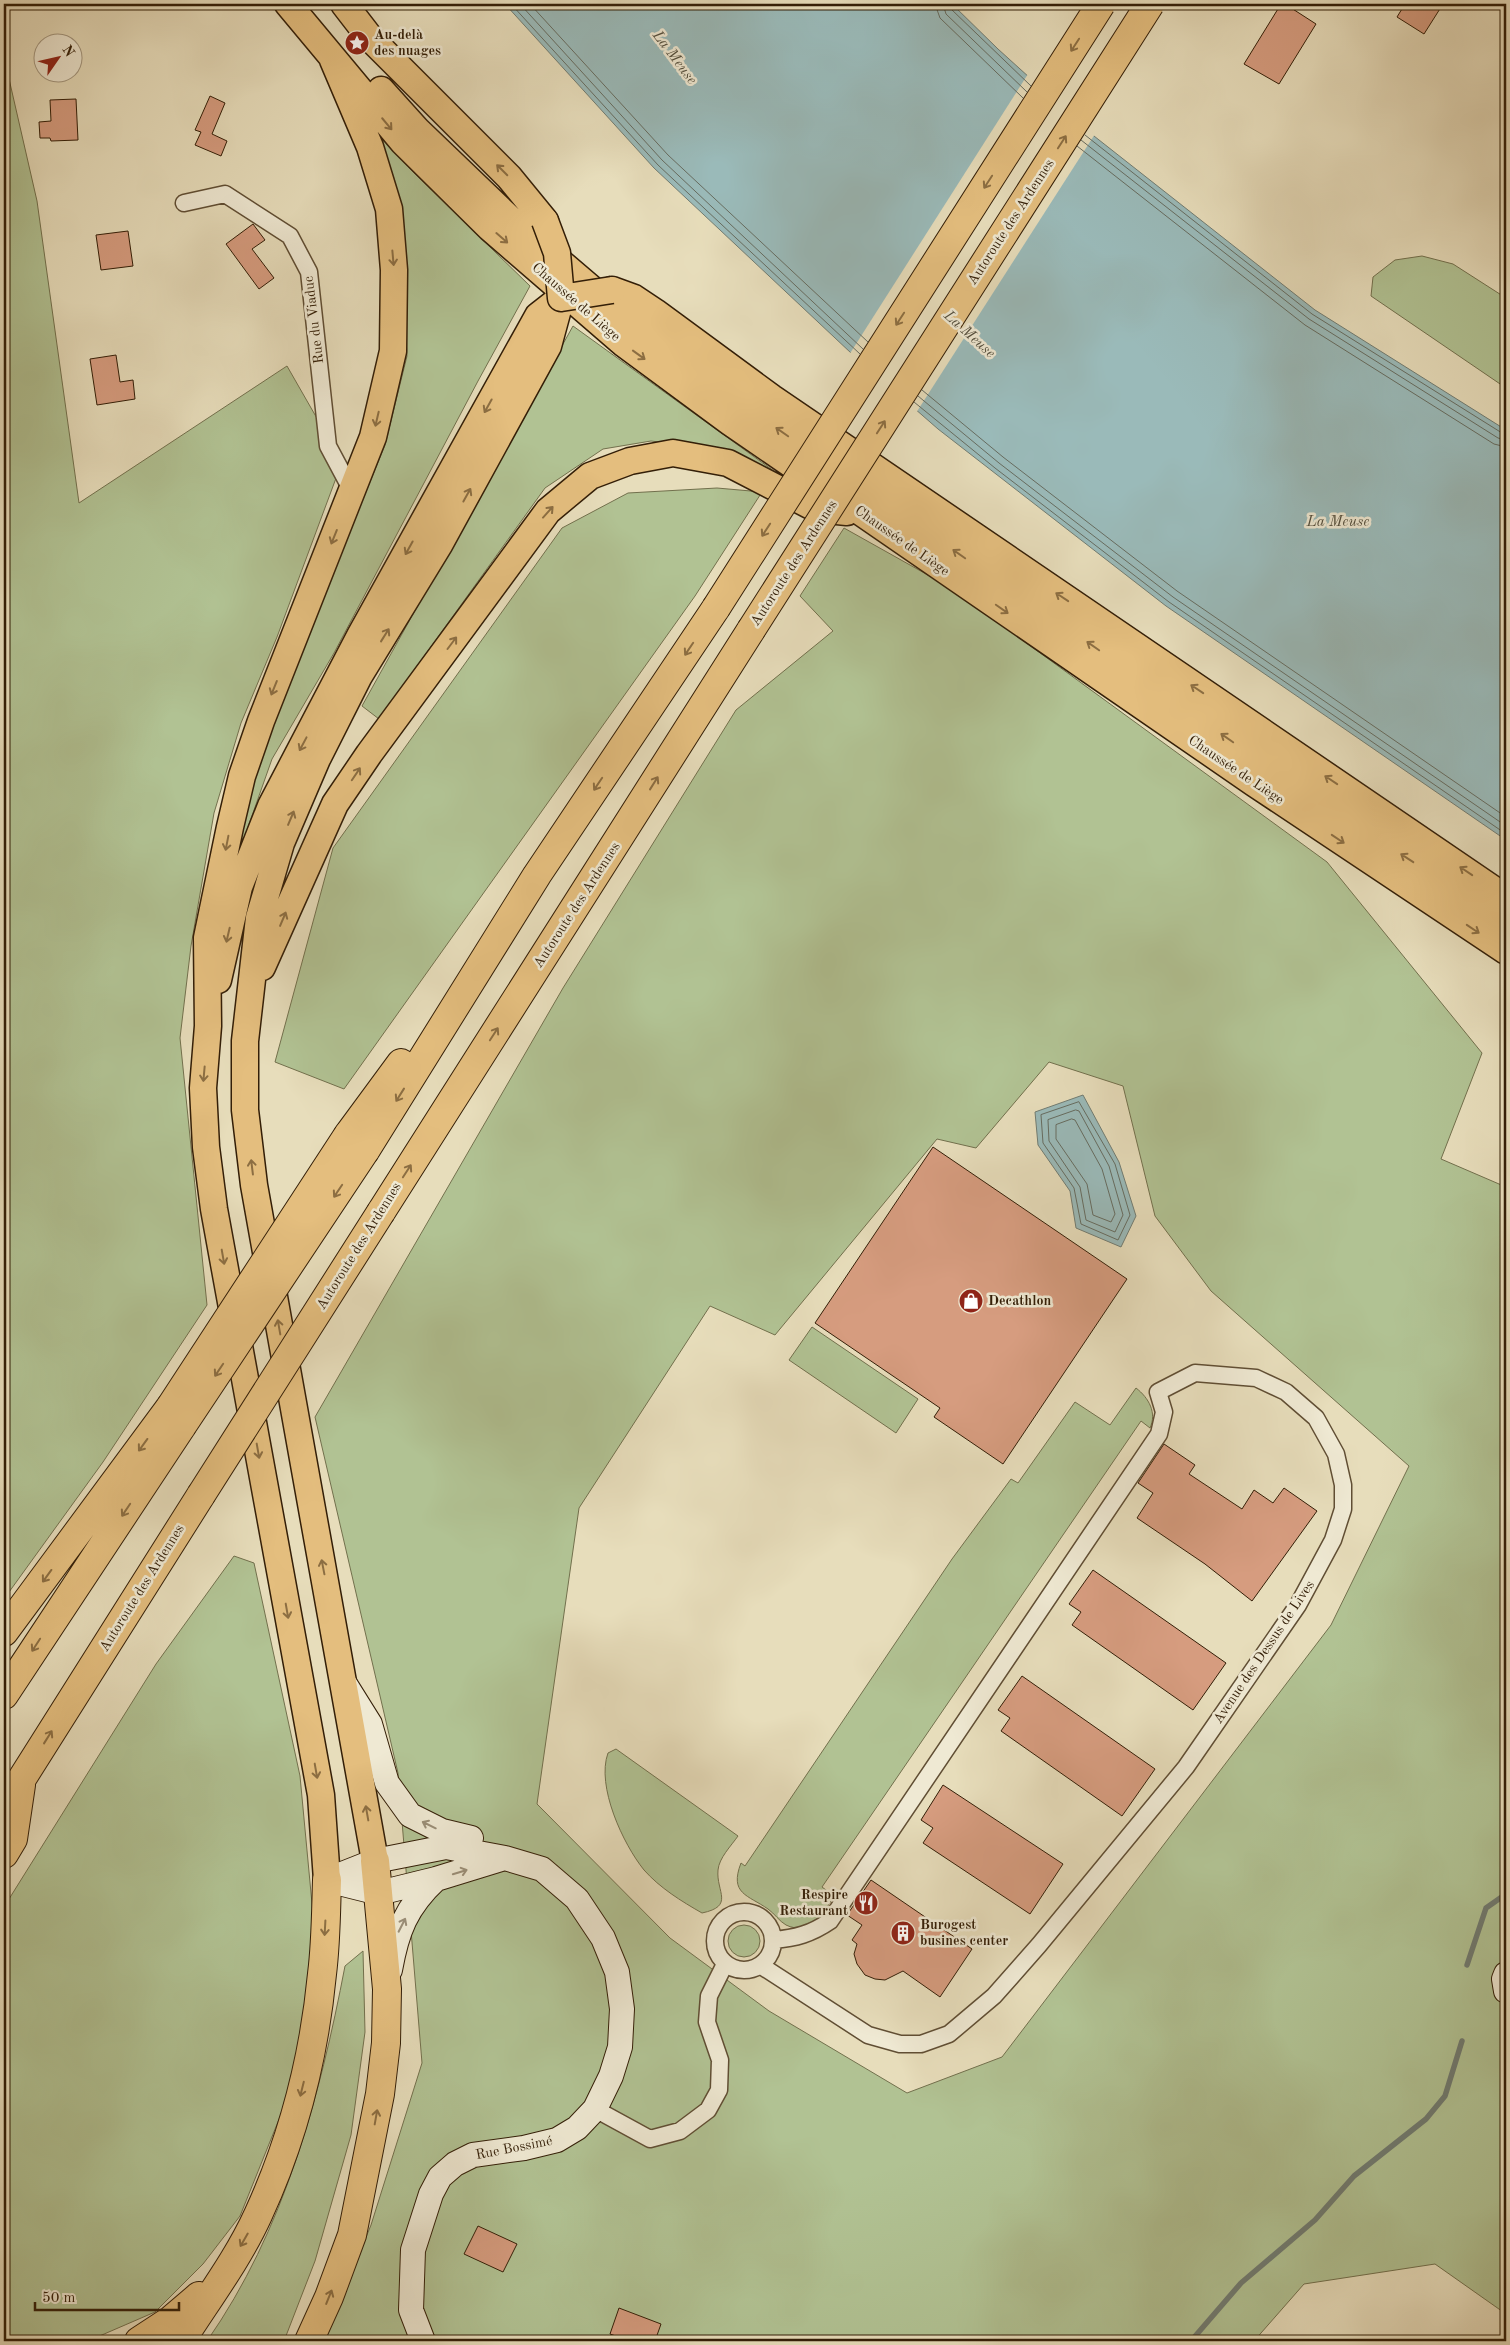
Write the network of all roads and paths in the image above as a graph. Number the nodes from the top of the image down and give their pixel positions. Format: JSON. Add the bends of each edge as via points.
{"nodes":[{"id":1,"x":288,"y":4,"type":"edge"},
{"id":2,"x":309,"y":4,"type":"edge"},
{"id":3,"x":344,"y":4,"type":"edge"},
{"id":4,"x":1101,"y":4,"type":"edge"},
{"id":5,"x":1150,"y":4,"type":"edge"},
{"id":6,"x":333,"y":60,"type":"junction"},
{"id":7,"x":184,"y":203,"type":"dead end"},
{"id":8,"x":561,"y":298,"type":"junction"},
{"id":9,"x":538,"y":340,"type":"junction"},
{"id":10,"x":352,"y":492,"type":"junction"},
{"id":11,"x":864,"y":514,"type":"junction"},
{"id":12,"x":1506,"y":898,"type":"edge"},
{"id":13,"x":1506,"y":923,"type":"edge"},
{"id":14,"x":1506,"y":951,"type":"edge"},
{"id":15,"x":250,"y":996,"type":"junction"},
{"id":16,"x":208,"y":1026,"type":"junction"},
{"id":17,"x":177,"y":1416,"type":"junction"},
{"id":18,"x":4,"y":1632,"type":"edge"},
{"id":19,"x":345,"y":1684,"type":"junction"},
{"id":20,"x":4,"y":1695,"type":"edge"},
{"id":21,"x":22,"y":1778,"type":"junction"},
{"id":22,"x":4,"y":1807,"type":"edge"},
{"id":23,"x":4,"y":1854,"type":"edge"},
{"id":24,"x":505,"y":1858,"type":"junction"},
{"id":25,"x":375,"y":1861,"type":"junction"},
{"id":26,"x":436,"y":1879,"type":"junction"},
{"id":27,"x":327,"y":1880,"type":"junction"},
{"id":28,"x":379,"y":1892,"type":"junction"},
{"id":29,"x":773,"y":1940,"type":"junction"},
{"id":30,"x":725,"y":1964,"type":"junction"},
{"id":31,"x":760,"y":1966,"type":"junction"},
{"id":32,"x":1506,"y":1974,"type":"edge"},
{"id":33,"x":387,"y":1989,"type":"junction"},
{"id":34,"x":1506,"y":1991,"type":"edge"},
{"id":35,"x":595,"y":2109,"type":"junction"},
{"id":36,"x":225,"y":2273,"type":"junction"},
{"id":37,"x":139,"y":2341,"type":"edge"},
{"id":38,"x":181,"y":2341,"type":"edge"},
{"id":39,"x":309,"y":2341,"type":"edge"},
{"id":40,"x":423,"y":2341,"type":"edge"}],
"edges":[{"from":1,"to":6,"type":"main road","name":"Chaussée de Liège"},
{"from":13,"to":2,"type":"main road","name":"Chaussée de Liège","one_way":true,"via":[[1267,765],[743,405],[636,327],[512,221],[417,130],[349,55]]},
{"from":8,"to":3,"type":"main road","one_way":true,"bridge":true,"via":[[556,253],[544,221],[509,177],[371,39]]},
{"from":4,"to":17,"type":"highway","one_way":true,"bridge":true,"via":[[716,608]]},
{"from":21,"to":5,"type":"highway","name":"Autoroute des Ardennes","one_way":true,"bridge":true},
{"from":6,"to":10,"type":"main road","one_way":true,"via":[[370,148],[389,209],[394,270],[392,351],[373,436]]},
{"from":6,"to":11,"type":"main road","name":"Chaussée de Liège","one_way":true,"via":[[403,142],[490,228],[616,337],[730,422]]},
{"from":7,"to":10,"type":"street","name":"Rue du Viaduc","via":[[224,194],[290,236],[302,256],[310,272],[328,446]]},
{"from":8,"to":9,"type":"main road"},
{"from":12,"to":8,"type":"main road","one_way":true,"bridge":true,"via":[[772,398],[634,298],[612,290]]},
{"from":15,"to":9,"type":"main road","one_way":true,"via":[[260,918],[278,850],[316,759],[359,676],[439,545]]},
{"from":9,"to":16,"type":"main road","one_way":true,"via":[[361,634],[271,806],[239,887]]},
{"from":10,"to":16,"type":"main road","one_way":true,"via":[[242,776],[208,938]]},
{"from":11,"to":14,"type":"main road","name":"Chaussée de Liège","one_way":true},
{"from":15,"to":11,"type":"main road","one_way":true,"via":[[335,804],[548,510],[590,476],[630,462],[673,453],[728,463],[818,509]]},
{"from":19,"to":15,"type":"main road","one_way":true,"via":[[254,1185],[245,1110],[245,1041]]},
{"from":16,"to":27,"type":"main road","one_way":true,"via":[[203,1088],[213,1200],[321,1795]]},
{"from":17,"to":18,"type":"highway","one_way":true},
{"from":17,"to":20,"type":"highway","one_way":true},
{"from":24,"to":19,"type":"street","one_way":true,"via":[[475,1839],[442,1831],[410,1815],[387,1783],[370,1724]]},
{"from":25,"to":19,"type":"main road","one_way":true},
{"from":21,"to":22,"type":"highway","name":"Autoroute des Ardennes"},
{"from":21,"to":23,"type":"highway","via":[[13,1839]]},
{"from":24,"to":25,"type":"street","via":[[446,1847]]},
{"from":26,"to":24,"type":"street","one_way":true},
{"from":24,"to":35,"type":"street","name":"Rue Bossimé","via":[[542,1869],[577,1899],[603,1938],[617,1972],[622,2008],[620,2047]]},
{"from":25,"to":27,"type":"street"},
{"from":25,"to":28,"type":"highway"},
{"from":26,"to":28,"type":"street"},
{"from":33,"to":26,"type":"street","one_way":true,"via":[[400,1927],[422,1893]]},
{"from":27,"to":28,"type":"street"},
{"from":27,"to":36,"type":"highway","one_way":true,"via":[[322,1975],[308,2067],[289,2141],[257,2216]]},
{"from":28,"to":33,"type":"highway"},
{"from":29,"to":30,"type":"street","via":[[765,1921],[756,1915],[747,1912],[727,1917],[720,1924],[714,1943]]},
{"from":29,"to":31,"type":"street","via":[[772,1949]]},
{"from":29,"to":31,"type":"street","name":"Avenue des Dessus de Lives","via":[[796,1938],[830,1921],[1160,1434],[1164,1412],[1158,1392],[1195,1373],[1256,1378],[1286,1392],[1316,1418],[1336,1454],[1343,1485],[1343,1509],[1334,1540],[1298,1605],[1186,1767],[994,1996],[949,2034],[921,2044],[900,2044],[868,2035]]},
{"from":30,"to":31,"type":"street","via":[[740,1970]]},
{"from":30,"to":35,"type":"street","via":[[709,1996],[707,2022],[720,2060],[719,2090],[708,2110],[680,2131],[650,2139]]},
{"from":32,"to":34,"type":"street"},
{"from":39,"to":33,"type":"highway","one_way":true,"via":[[352,2235],[381,2086]]},
{"from":35,"to":40,"type":"street","name":"Rue Bossimé","via":[[577,2128],[557,2140],[473,2155],[440,2177],[431,2194],[413,2250],[411,2310]]},
{"from":36,"to":37,"type":"highway","via":[[171,2320]]},
{"from":36,"to":38,"type":"highway"}]}
